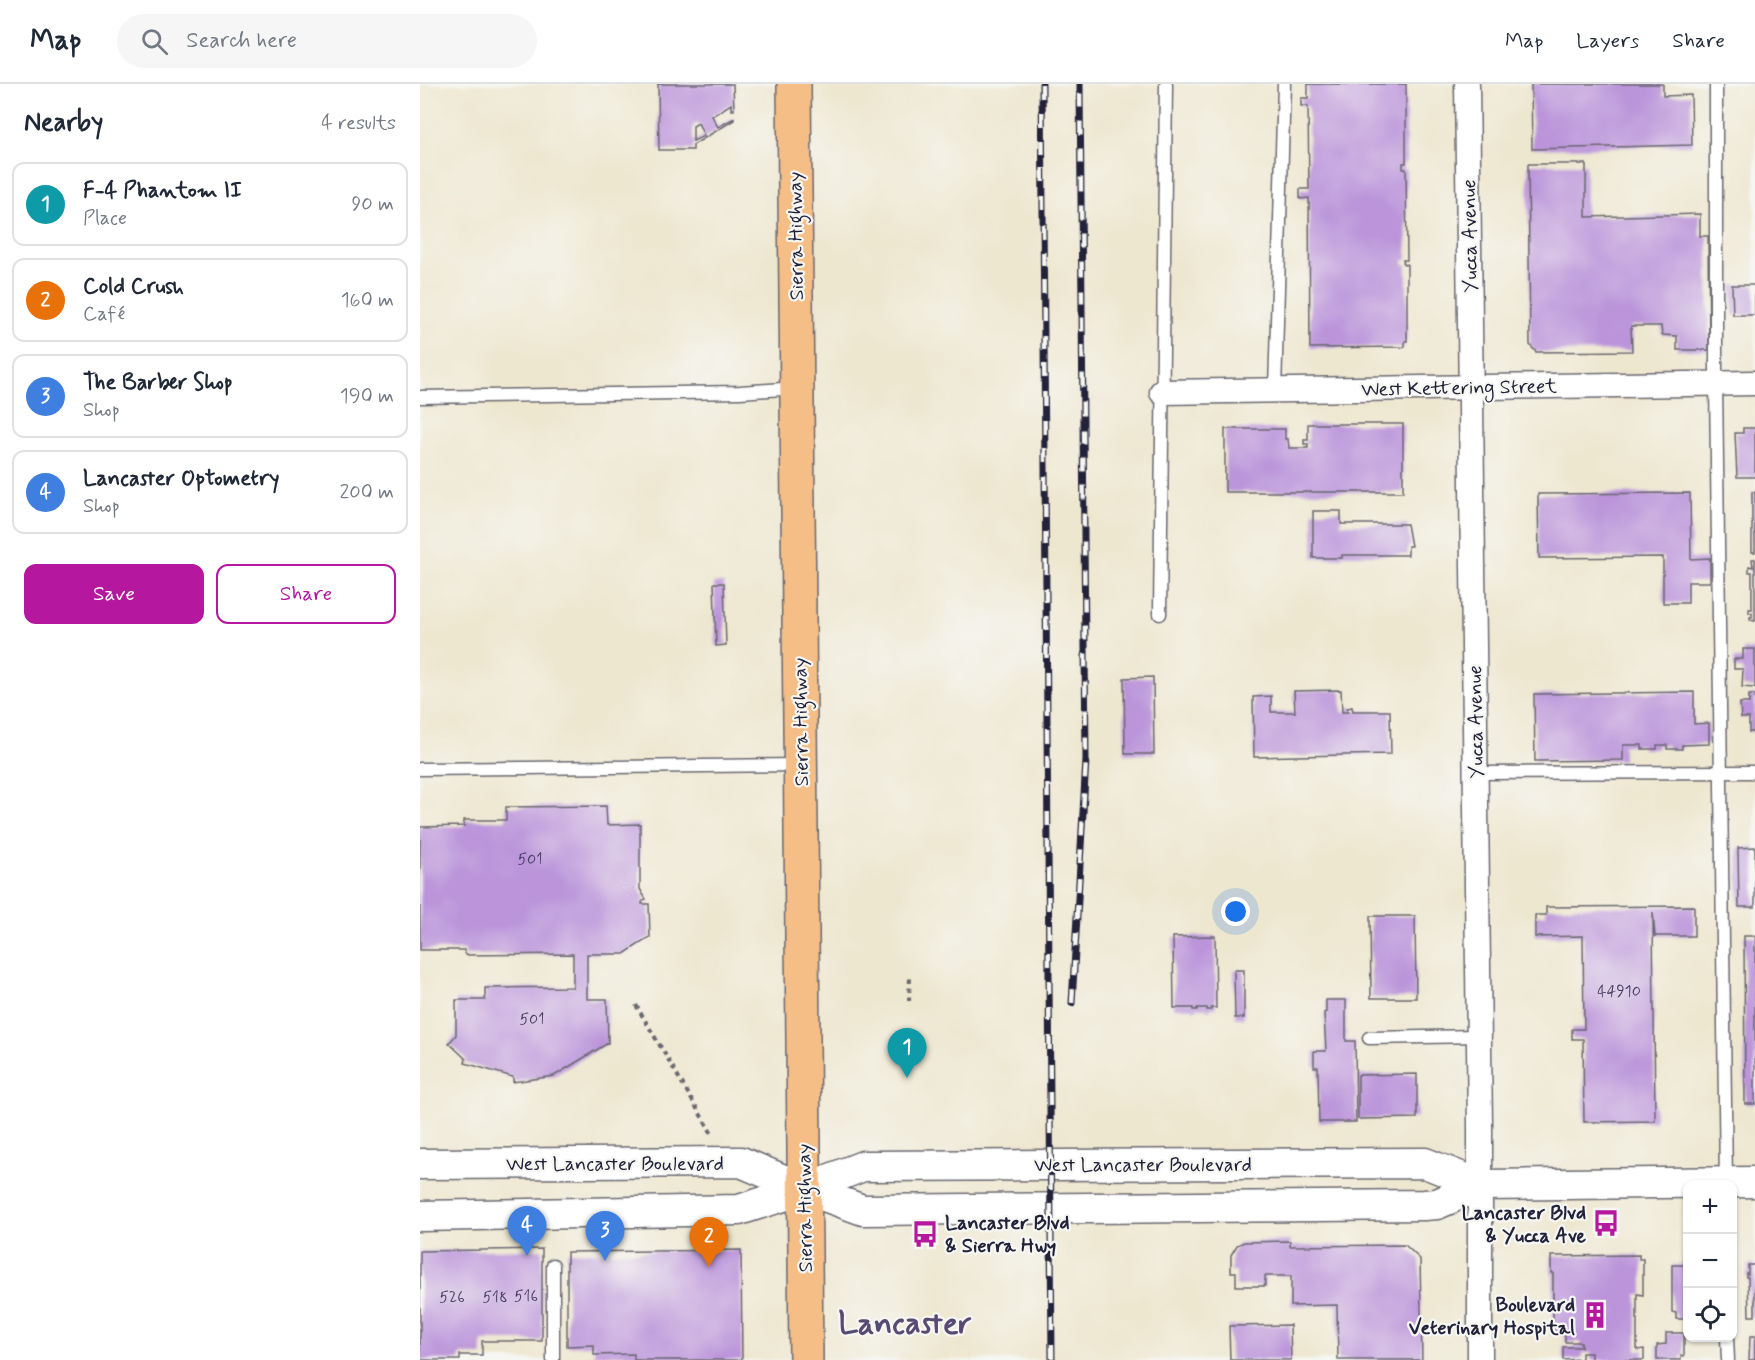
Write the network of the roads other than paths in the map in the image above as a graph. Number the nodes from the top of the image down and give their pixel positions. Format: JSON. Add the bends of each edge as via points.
{"nodes":[{"id":1,"x":794,"y":84,"type":"edge"},
{"id":2,"x":1166,"y":84,"type":"edge"},
{"id":3,"x":1284,"y":84,"type":"edge"},
{"id":4,"x":1467,"y":84,"type":"edge"},
{"id":5,"x":1716,"y":84,"type":"edge"},
{"id":6,"x":1716,"y":383,"type":"junction"},
{"id":7,"x":1755,"y":383,"type":"edge"},
{"id":8,"x":1470,"y":387,"type":"junction"},
{"id":9,"x":796,"y":388,"type":"junction"},
{"id":10,"x":1275,"y":390,"type":"junction"},
{"id":11,"x":1162,"y":392,"type":"junction"},
{"id":12,"x":420,"y":397,"type":"edge"},
{"id":13,"x":1160,"y":614,"type":"dead end"},
{"id":14,"x":800,"y":765,"type":"junction"},
{"id":15,"x":420,"y":769,"type":"edge"},
{"id":16,"x":1475,"y":772,"type":"junction"},
{"id":17,"x":1722,"y":772,"type":"junction"},
{"id":18,"x":1755,"y":772,"type":"edge"},
{"id":19,"x":1479,"y":1036,"type":"junction"},
{"id":20,"x":1369,"y":1038,"type":"dead end"},
{"id":21,"x":420,"y":1164,"type":"edge"},
{"id":22,"x":1736,"y":1180,"type":"edge"},
{"id":23,"x":1683,"y":1183,"type":"edge"},
{"id":24,"x":1481,"y":1185,"type":"junction"},
{"id":25,"x":805,"y":1189,"type":"junction"},
{"id":26,"x":420,"y":1216,"type":"edge"},
{"id":27,"x":553,"y":1265,"type":"dead end"},
{"id":28,"x":1727,"y":1342,"type":"edge"},
{"id":29,"x":553,"y":1360,"type":"edge"},
{"id":30,"x":806,"y":1360,"type":"edge"},
{"id":31,"x":1480,"y":1360,"type":"edge"},
{"id":32,"x":1728,"y":1360,"type":"edge"}],
"edges":[{"from":1,"to":9,"type":"main road","name":"Sierra Highway"},
{"from":2,"to":11,"type":"lane"},
{"from":3,"to":10,"type":"lane"},
{"from":4,"to":8,"type":"street","name":"Yucca Avenue"},
{"from":5,"to":6,"type":"lane"},
{"from":6,"to":7,"type":"street","name":"West Kettering Street"},
{"from":6,"to":8,"type":"street","name":"West Kettering Street"},
{"from":6,"to":17,"type":"lane"},
{"from":8,"to":10,"type":"street","name":"West Kettering Street"},
{"from":8,"to":16,"type":"street","name":"Yucca Avenue"},
{"from":9,"to":12,"type":"lane"},
{"from":9,"to":14,"type":"main road","name":"Sierra Highway"},
{"from":10,"to":11,"type":"street","name":"West Kettering Street"},
{"from":11,"to":13,"type":"lane"},
{"from":14,"to":15,"type":"lane"},
{"from":14,"to":25,"type":"main road","name":"Sierra Highway"},
{"from":16,"to":17,"type":"lane"},
{"from":16,"to":19,"type":"street","name":"Yucca Avenue"},
{"from":17,"to":18,"type":"lane"},
{"from":17,"to":22,"type":"lane"},
{"from":19,"to":20,"type":"lane"},
{"from":19,"to":24,"type":"street","name":"Yucca Avenue"},
{"from":21,"to":25,"type":"street","name":"West Lancaster Boulevard","via":[[741,1162]]},
{"from":23,"to":24,"type":"street","name":"West Lancaster Boulevard"},
{"from":24,"to":25,"type":"street","name":"West Lancaster Boulevard","via":[[1424,1206],[863,1210]]},
{"from":24,"to":25,"type":"street","name":"West Lancaster Boulevard","via":[[1425,1163],[1051,1164],[863,1166]]},
{"from":24,"to":31,"type":"street","name":"Yucca Avenue"},
{"from":25,"to":26,"type":"street","name":"West Lancaster Boulevard","via":[[739,1210]]},
{"from":25,"to":30,"type":"main road","name":"Sierra Highway"},
{"from":27,"to":29,"type":"lane"},
{"from":28,"to":32,"type":"lane"}]}
